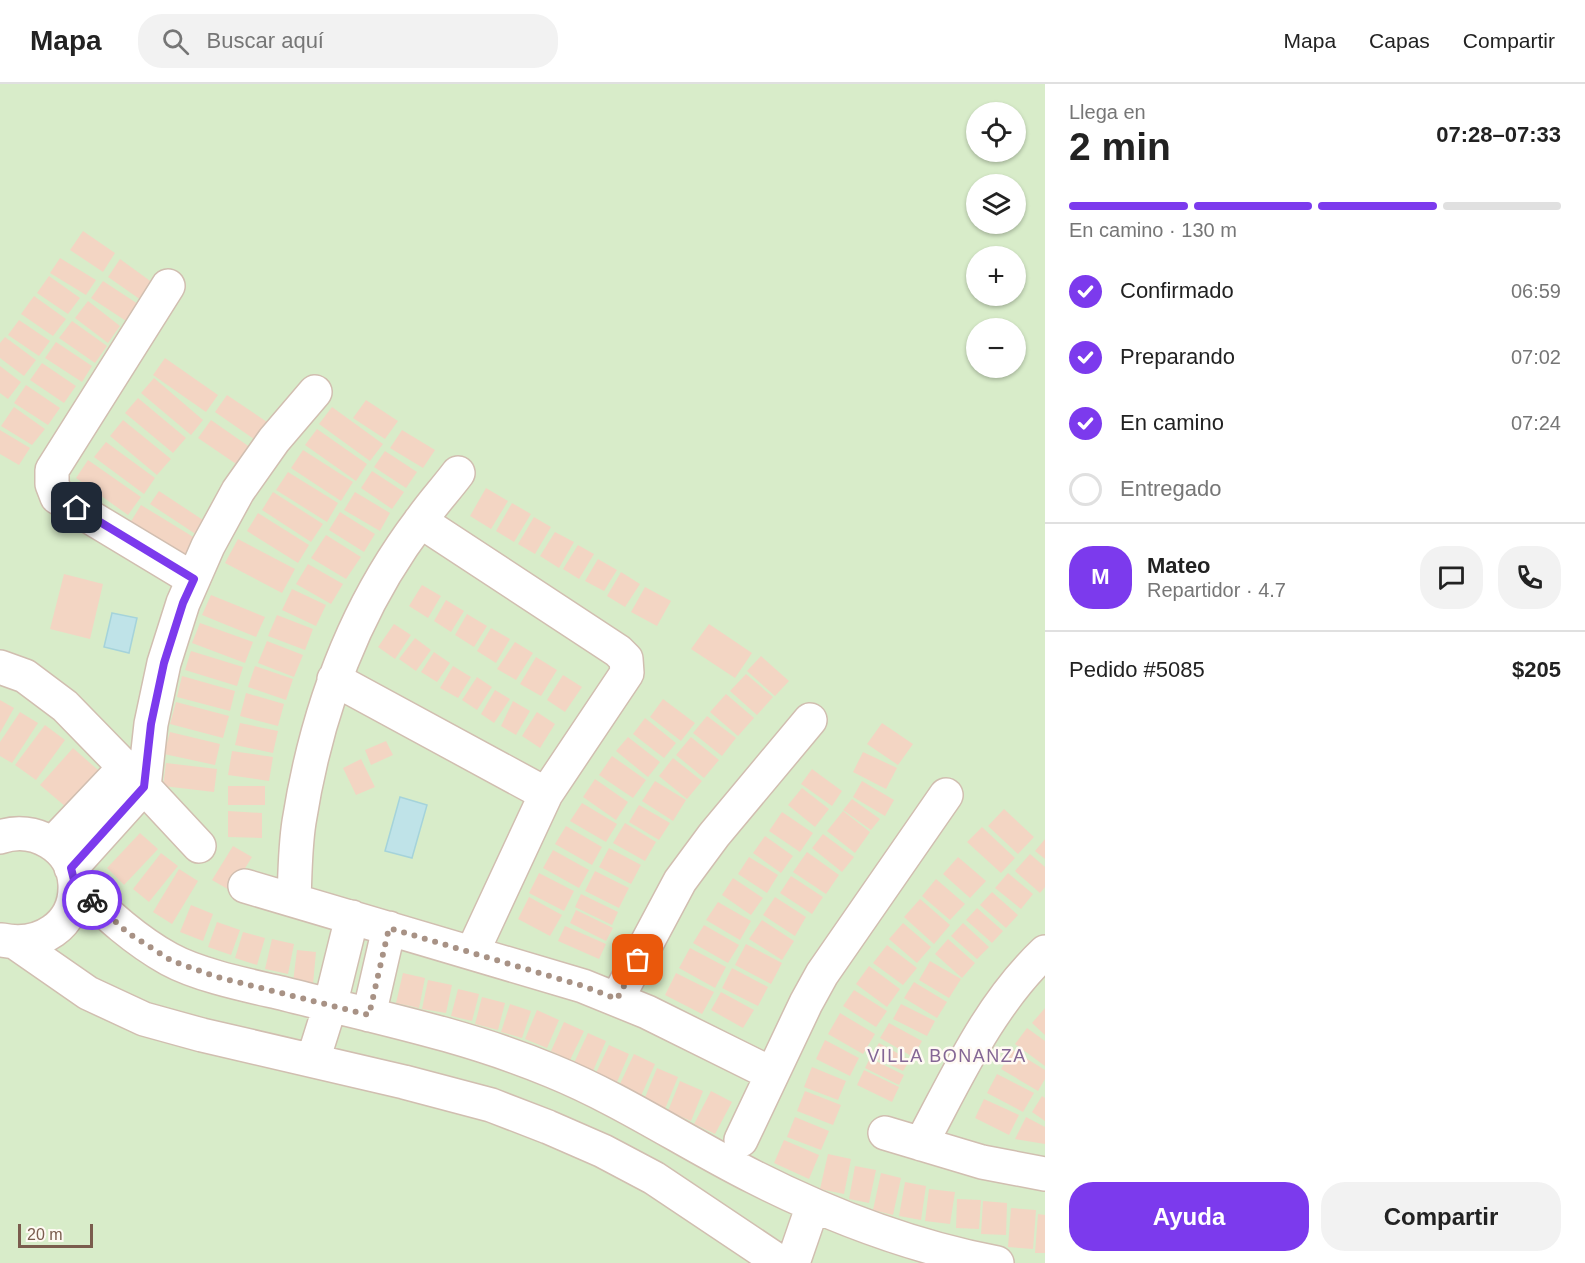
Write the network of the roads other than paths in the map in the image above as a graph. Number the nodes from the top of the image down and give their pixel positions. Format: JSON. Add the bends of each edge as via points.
{"nodes":[{"id":1,"x":168,"y":286,"type":"dead end"},
{"id":2,"x":315,"y":392,"type":"dead end"},
{"id":3,"x":458,"y":473,"type":"dead end"},
{"id":4,"x":420,"y":521,"type":"junction"},
{"id":5,"x":194,"y":579,"type":"junction"},
{"id":6,"x":0,"y":667,"type":"edge"},
{"id":7,"x":334,"y":679,"type":"junction"},
{"id":8,"x":810,"y":720,"type":"dead end"},
{"id":9,"x":135,"y":777,"type":"junction"},
{"id":10,"x":546,"y":794,"type":"junction"},
{"id":11,"x":946,"y":795,"type":"dead end"},
{"id":12,"x":0,"y":837,"type":"edge"},
{"id":13,"x":199,"y":846,"type":"dead end"},
{"id":14,"x":66,"y":865,"type":"junction"},
{"id":15,"x":245,"y":886,"type":"dead end"},
{"id":16,"x":294,"y":900,"type":"junction"},
{"id":17,"x":352,"y":917,"type":"junction"},
{"id":18,"x":389,"y":928,"type":"junction"},
{"id":19,"x":8,"y":941,"type":"edge"},
{"id":20,"x":1045,"y":952,"type":"edge"},
{"id":21,"x":472,"y":953,"type":"junction"},
{"id":22,"x":617,"y":999,"type":"junction"},
{"id":23,"x":330,"y":1006,"type":"junction"},
{"id":24,"x":369,"y":1015,"type":"junction"},
{"id":25,"x":313,"y":1060,"type":"junction"},
{"id":26,"x":772,"y":1074,"type":"junction"},
{"id":27,"x":885,"y":1133,"type":"dead end"},
{"id":28,"x":741,"y":1140,"type":"dead end"},
{"id":29,"x":921,"y":1144,"type":"junction"},
{"id":30,"x":1045,"y":1174,"type":"edge"},
{"id":31,"x":813,"y":1205,"type":"junction"},
{"id":32,"x":781,"y":1263,"type":"edge"},
{"id":33,"x":793,"y":1263,"type":"edge"},
{"id":34,"x":996,"y":1263,"type":"edge"}],
"edges":[{"from":1,"to":5,"type":"street","via":[[52,470],[52,484],[57,497]]},
{"from":2,"to":5,"type":"street","via":[[238,491]]},
{"from":3,"to":4,"type":"street"},
{"from":4,"to":7,"type":"street","via":[[358,624]]},
{"from":4,"to":10,"type":"street","via":[[626,659],[627,672]]},
{"from":5,"to":9,"type":"street","via":[[164,663]]},
{"from":6,"to":9,"type":"street","via":[[25,676],[65,706]]},
{"from":7,"to":10,"type":"street"},
{"from":7,"to":16,"type":"street","via":[[312,751],[299,825]]},
{"from":8,"to":22,"type":"street","via":[[680,881]]},
{"from":9,"to":13,"type":"street"},
{"from":9,"to":14,"type":"street"},
{"from":10,"to":21,"type":"street"},
{"from":11,"to":26,"type":"street","via":[[822,974]]},
{"from":12,"to":14,"type":"street","via":[[23,833],[39,836]]},
{"from":14,"to":19,"type":"street","via":[[74,899],[59,926],[31,942]]},
{"from":14,"to":23,"type":"street","via":[[128,933],[172,961],[217,977]]},
{"from":15,"to":16,"type":"street"},
{"from":16,"to":17,"type":"street"},
{"from":17,"to":18,"type":"street"},
{"from":17,"to":23,"type":"street"},
{"from":18,"to":21,"type":"street"},
{"from":18,"to":24,"type":"street"},
{"from":19,"to":25,"type":"street","via":[[88,993],[144,1018]]},
{"from":20,"to":29,"type":"street","via":[[1008,993],[980,1034]]},
{"from":21,"to":22,"type":"street"},
{"from":22,"to":26,"type":"street"},
{"from":23,"to":24,"type":"street"},
{"from":23,"to":25,"type":"street"},
{"from":24,"to":31,"type":"street","via":[[488,1047],[554,1072]]},
{"from":25,"to":32,"type":"street","via":[[491,1105],[548,1127],[654,1178]]},
{"from":26,"to":28,"type":"street"},
{"from":27,"to":29,"type":"street"},
{"from":29,"to":30,"type":"street","via":[[982,1162]]},
{"from":31,"to":33,"type":"street"},
{"from":31,"to":34,"type":"street","via":[[930,1246]]}]}
